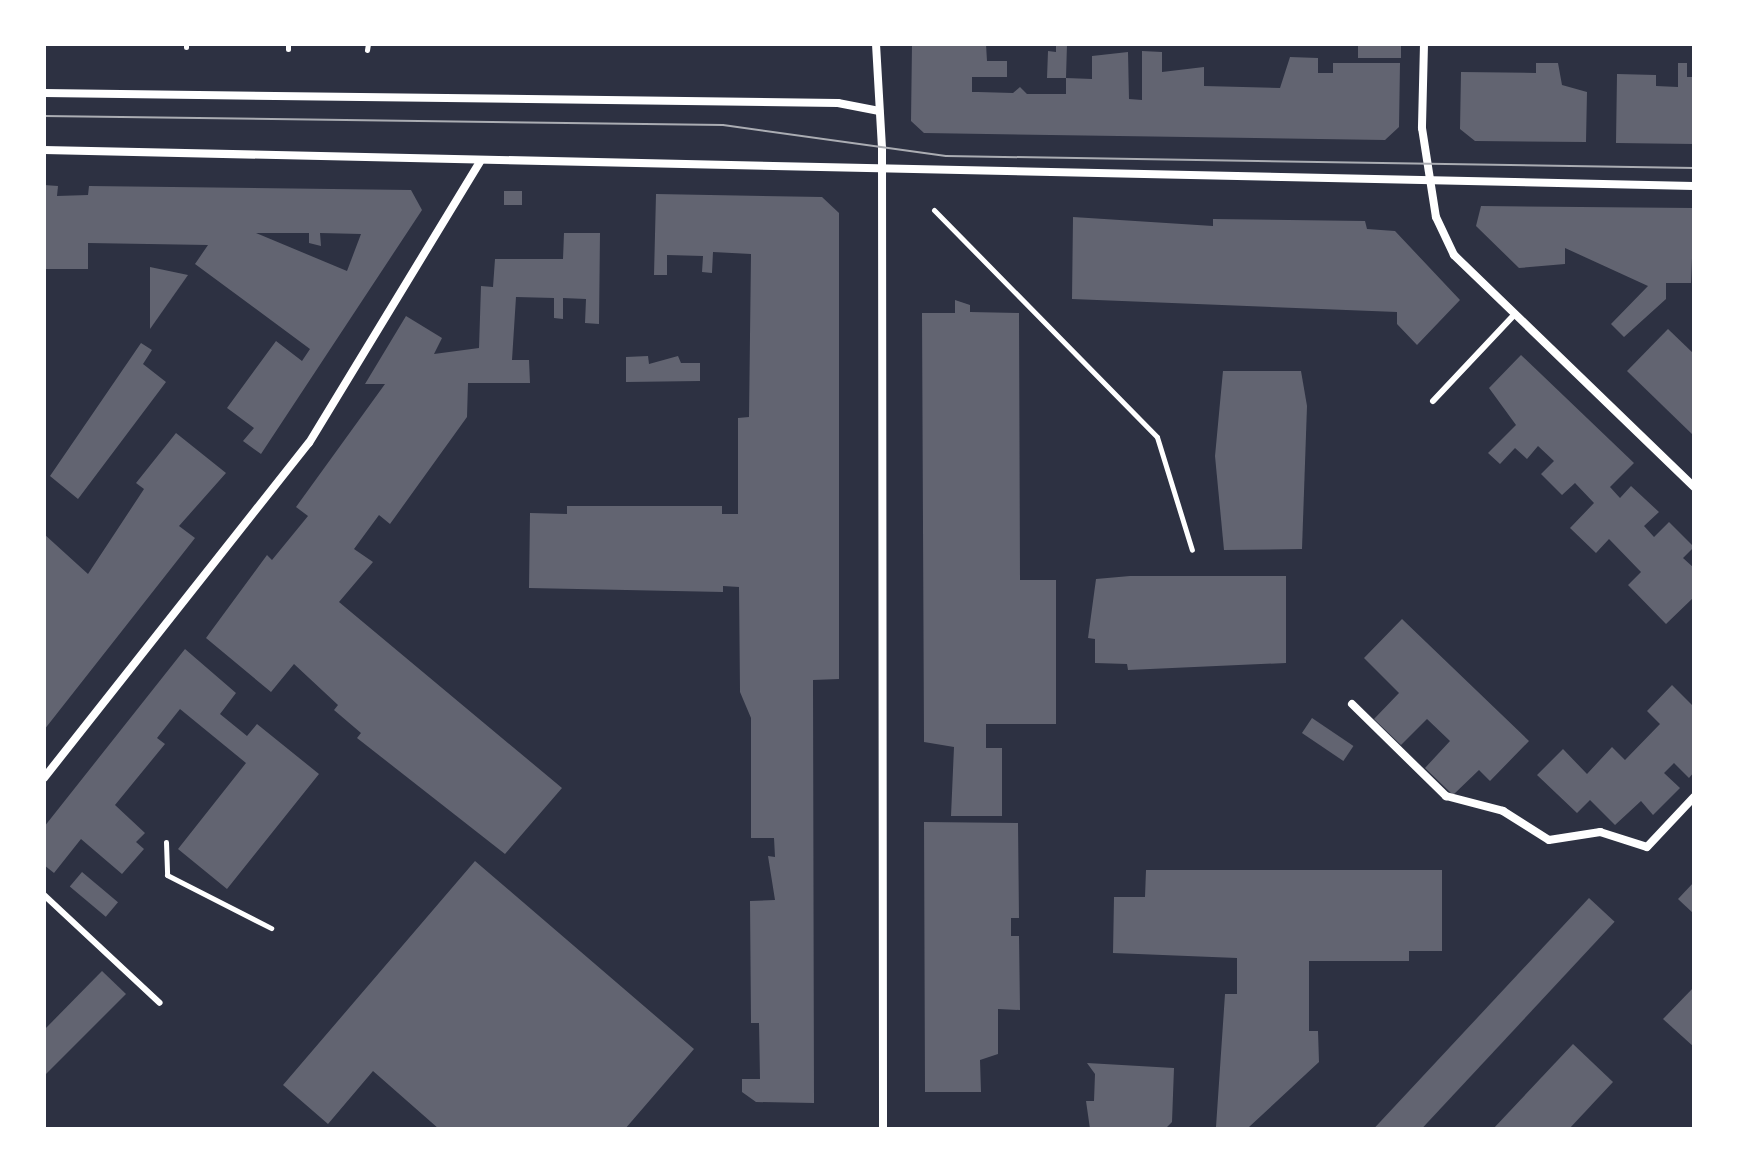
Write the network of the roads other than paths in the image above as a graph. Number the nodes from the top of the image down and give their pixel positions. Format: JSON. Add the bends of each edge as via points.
{"nodes":[{"id":1,"x":876,"y":44,"type":"edge"},
{"id":2,"x":1424,"y":44,"type":"edge"},
{"id":3,"x":44,"y":93,"type":"edge"},
{"id":4,"x":879,"y":111,"type":"junction"},
{"id":5,"x":44,"y":150,"type":"edge"},
{"id":6,"x":480,"y":162,"type":"junction"},
{"id":7,"x":882,"y":172,"type":"junction"},
{"id":8,"x":1435,"y":182,"type":"junction"},
{"id":9,"x":1694,"y":186,"type":"edge"},
{"id":10,"x":1515,"y":314,"type":"junction"},
{"id":11,"x":1433,"y":401,"type":"dead end"},
{"id":12,"x":1694,"y":487,"type":"edge"},
{"id":13,"x":1352,"y":704,"type":"dead end"},
{"id":14,"x":44,"y":778,"type":"edge"},
{"id":15,"x":1694,"y":797,"type":"edge"},
{"id":16,"x":44,"y":895,"type":"edge"},
{"id":17,"x":160,"y":1003,"type":"dead end"},
{"id":18,"x":883,"y":1129,"type":"edge"}],
"edges":[{"from":1,"to":4,"type":"street"},
{"from":2,"to":8,"type":"street","via":[[1422,128]]},
{"from":3,"to":4,"type":"street","via":[[838,103]]},
{"from":4,"to":7,"type":"street"},
{"from":5,"to":6,"type":"street"},
{"from":6,"to":7,"type":"street"},
{"from":6,"to":14,"type":"street","via":[[309,443]]},
{"from":7,"to":8,"type":"street"},
{"from":7,"to":18,"type":"street"},
{"from":8,"to":9,"type":"street"},
{"from":8,"to":10,"type":"street","via":[[1439,230],[1454,255]]},
{"from":10,"to":11,"type":"lane"},
{"from":10,"to":12,"type":"street"},
{"from":13,"to":15,"type":"street","via":[[1446,796],[1503,811],[1549,840],[1600,832],[1647,847]]},
{"from":16,"to":17,"type":"lane"}]}
